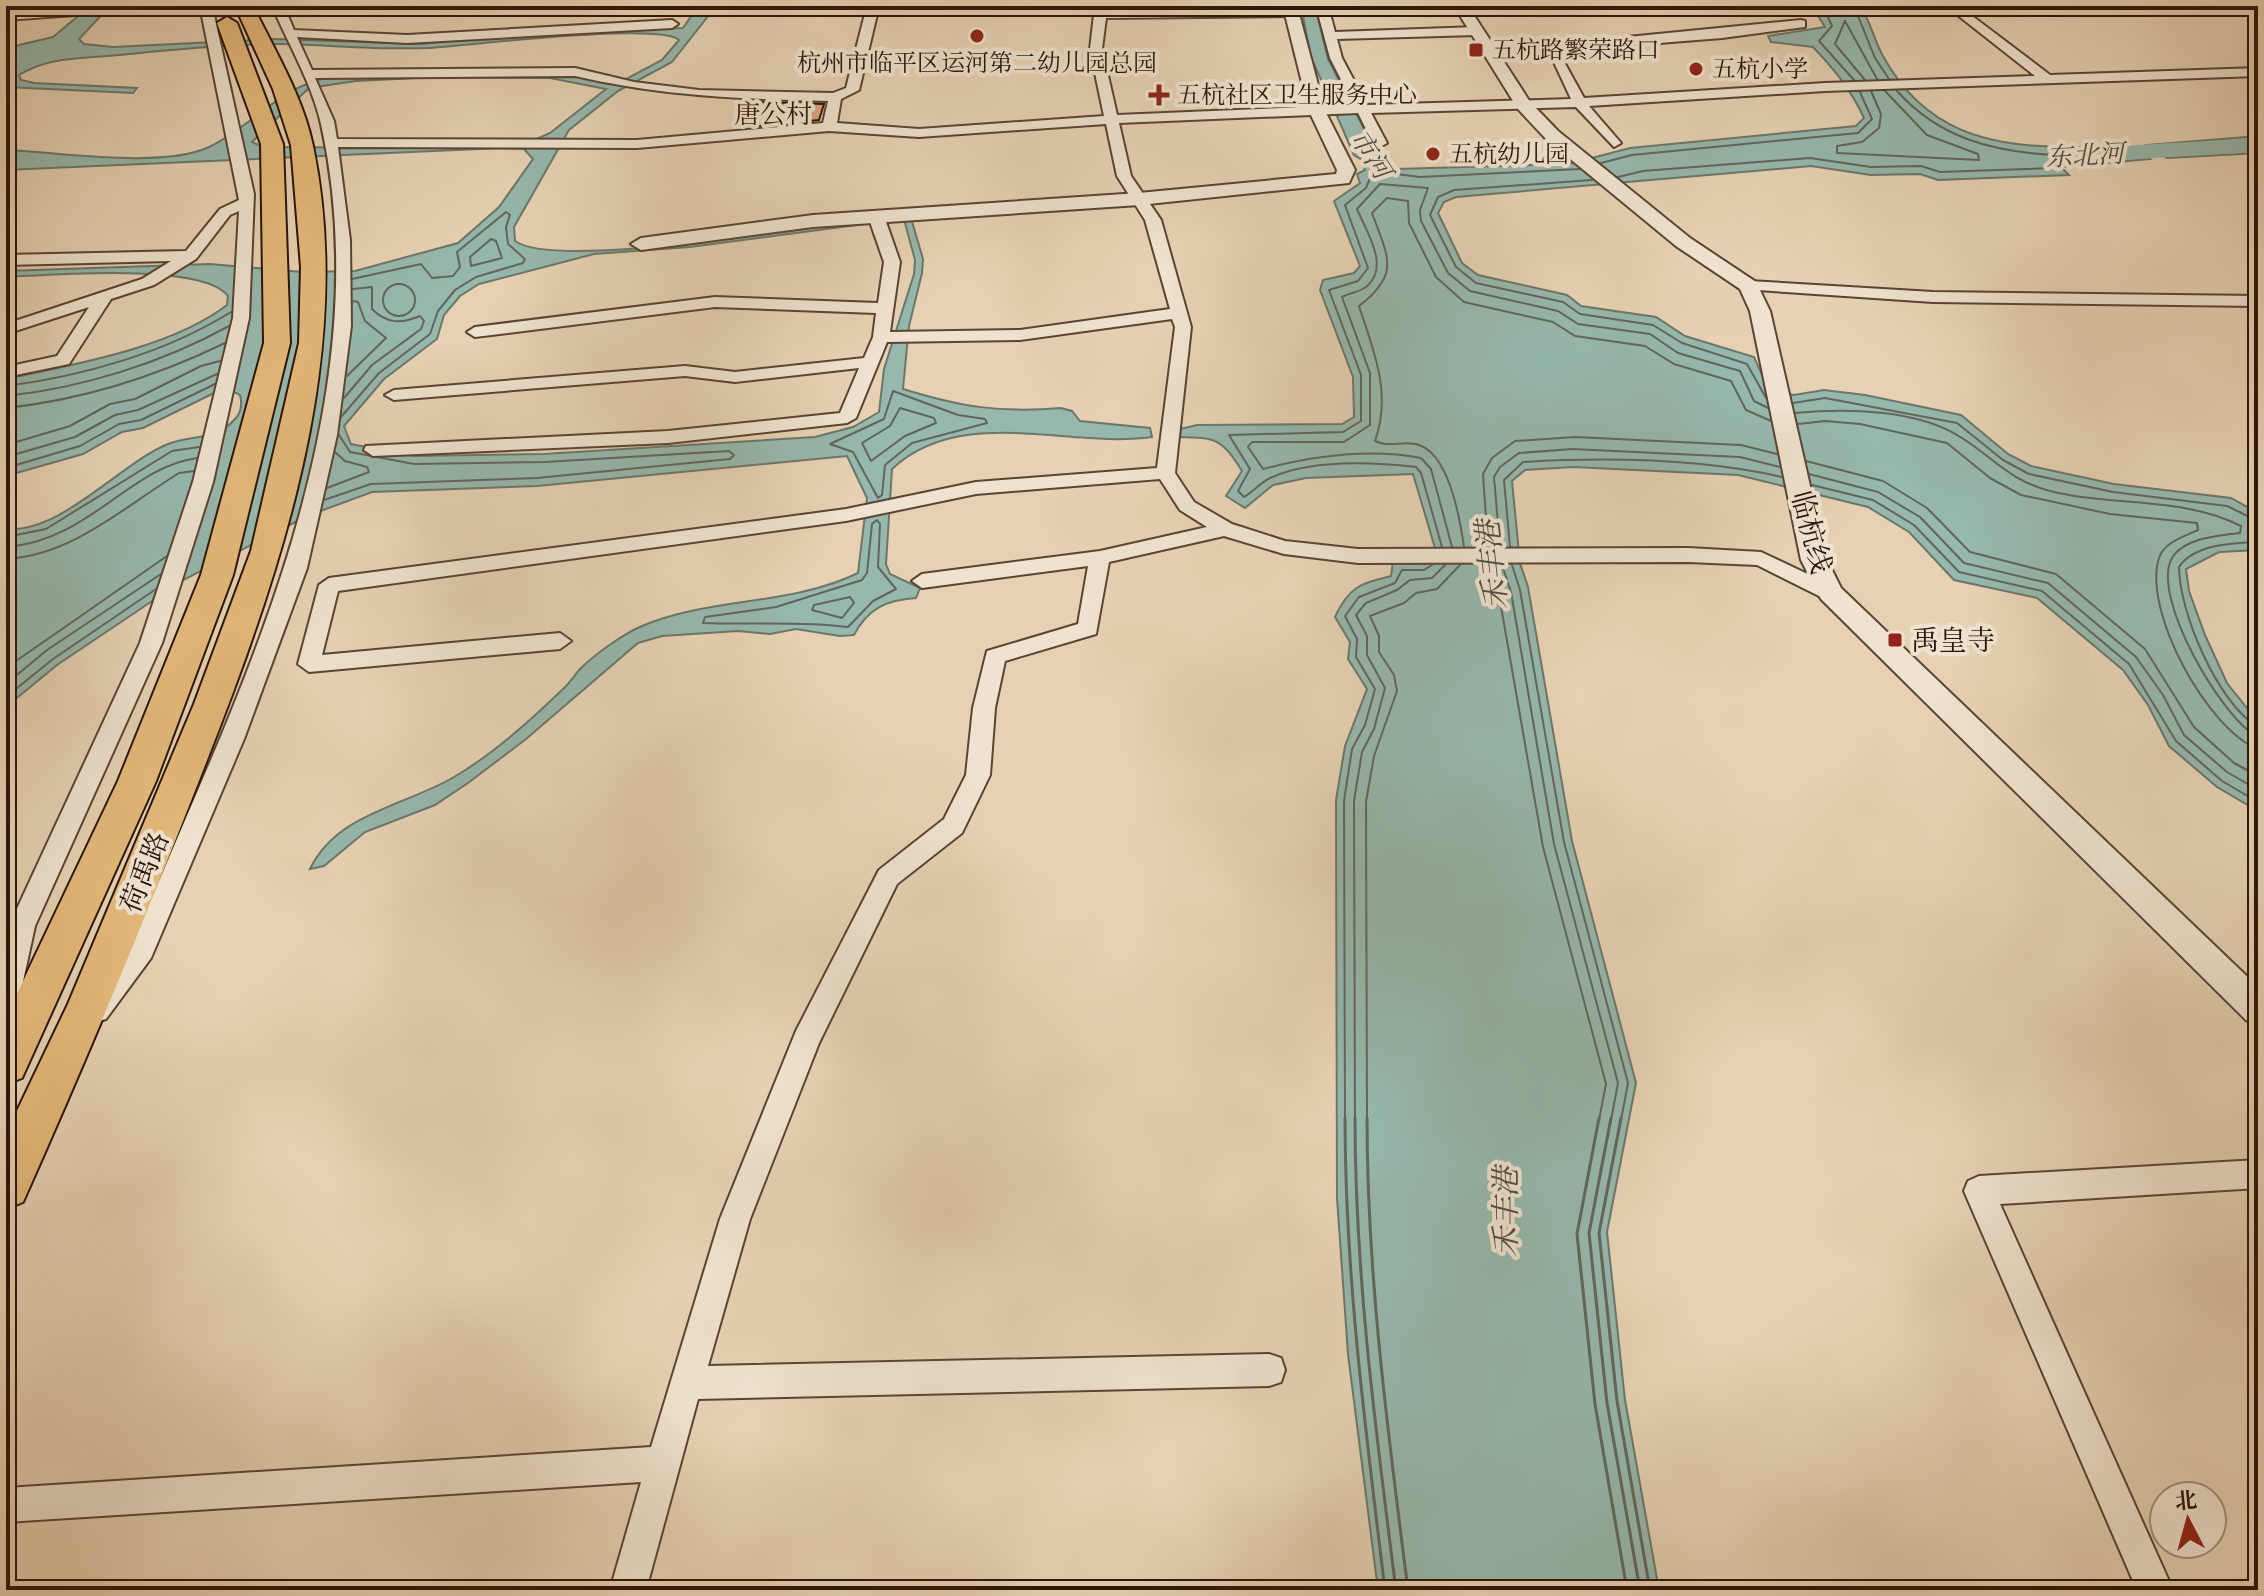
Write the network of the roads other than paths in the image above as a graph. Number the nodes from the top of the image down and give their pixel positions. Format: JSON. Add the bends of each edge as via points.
{"nodes":[{"id":1,"x":143,"y":6,"type":"edge"},
{"id":2,"x":206,"y":6,"type":"edge"},
{"id":3,"x":219,"y":6,"type":"edge"},
{"id":4,"x":244,"y":6,"type":"edge"},
{"id":5,"x":278,"y":6,"type":"edge"},
{"id":6,"x":873,"y":6,"type":"edge"},
{"id":7,"x":1322,"y":6,"type":"edge"},
{"id":8,"x":1952,"y":6,"type":"edge"},
{"id":9,"x":113,"y":7,"type":"edge"},
{"id":10,"x":1462,"y":7,"type":"edge"},
{"id":11,"x":81,"y":8,"type":"edge"},
{"id":12,"x":1290,"y":9,"type":"edge"},
{"id":13,"x":1100,"y":10,"type":"edge"},
{"id":14,"x":6,"y":16,"type":"edge"},
{"id":15,"x":672,"y":24,"type":"dead end"},
{"id":16,"x":1801,"y":24,"type":"dead end"},
{"id":17,"x":1477,"y":31,"type":"junction"},
{"id":18,"x":1328,"y":36,"type":"junction"},
{"id":19,"x":292,"y":38,"type":"junction"},
{"id":20,"x":2258,"y":72,"type":"edge"},
{"id":21,"x":2048,"y":80,"type":"junction"},
{"id":22,"x":311,"y":81,"type":"junction"},
{"id":23,"x":835,"y":97,"type":"junction"},
{"id":24,"x":1579,"y":102,"type":"junction"},
{"id":25,"x":1524,"y":105,"type":"junction"},
{"id":26,"x":1365,"y":109,"type":"junction"},
{"id":27,"x":1317,"y":111,"type":"junction"},
{"id":28,"x":1113,"y":119,"type":"junction"},
{"id":29,"x":829,"y":127,"type":"junction"},
{"id":30,"x":1380,"y":143,"type":"dead end"},
{"id":31,"x":1614,"y":143,"type":"dead end"},
{"id":32,"x":331,"y":150,"type":"junction"},
{"id":33,"x":1139,"y":199,"type":"junction"},
{"id":34,"x":247,"y":202,"type":"junction"},
{"id":35,"x":876,"y":216,"type":"junction"},
{"id":36,"x":641,"y":244,"type":"dead end"},
{"id":37,"x":190,"y":256,"type":"junction"},
{"id":38,"x":6,"y":260,"type":"edge"},
{"id":39,"x":1749,"y":286,"type":"junction"},
{"id":40,"x":105,"y":296,"type":"junction"},
{"id":41,"x":2258,"y":301,"type":"edge"},
{"id":42,"x":885,"y":308,"type":"junction"},
{"id":43,"x":1179,"y":313,"type":"junction"},
{"id":44,"x":6,"y":329,"type":"edge"},
{"id":45,"x":475,"y":332,"type":"dead end"},
{"id":46,"x":881,"y":337,"type":"junction"},
{"id":47,"x":870,"y":362,"type":"junction"},
{"id":48,"x":6,"y":372,"type":"edge"},
{"id":49,"x":394,"y":395,"type":"dead end"},
{"id":50,"x":373,"y":450,"type":"dead end"},
{"id":51,"x":1166,"y":473,"type":"junction"},
{"id":52,"x":1225,"y":529,"type":"junction"},
{"id":53,"x":1100,"y":558,"type":"junction"},
{"id":54,"x":922,"y":581,"type":"dead end"},
{"id":55,"x":1830,"y":593,"type":"junction"},
{"id":56,"x":560,"y":641,"type":"dead end"},
{"id":57,"x":2258,"y":1009,"type":"edge"},
{"id":58,"x":75,"y":1037,"type":"junction"},
{"id":59,"x":6,"y":1063,"type":"edge"},
{"id":60,"x":2258,"y":1174,"type":"edge"},
{"id":61,"x":6,"y":1186,"type":"edge"},
{"id":62,"x":1269,"y":1370,"type":"dead end"},
{"id":63,"x":687,"y":1383,"type":"junction"},
{"id":64,"x":663,"y":1463,"type":"junction"},
{"id":65,"x":6,"y":1505,"type":"edge"},
{"id":66,"x":628,"y":1590,"type":"edge"},
{"id":67,"x":2155,"y":1590,"type":"edge"}],
"edges":[{"from":1,"to":9,"type":"street"},
{"from":2,"to":34,"type":"street"},
{"from":3,"to":59,"type":"main road","name":"荷禹路","via":[[272,144],[277,343],[217,575],[137,781]]},
{"from":4,"to":58,"type":"main road","name":"荷禹路","via":[[283,89],[302,145],[314,267],[312,343],[267,551],[212,704]]},
{"from":5,"to":19,"type":"street"},
{"from":6,"to":23,"type":"street","via":[[852,90]]},
{"from":7,"to":18,"type":"street"},
{"from":8,"to":21,"type":"street"},
{"from":9,"to":11,"type":"street"},
{"from":10,"to":17,"type":"street"},
{"from":11,"to":14,"type":"street"},
{"from":12,"to":13,"type":"street"},
{"from":12,"to":27,"type":"street"},
{"from":13,"to":28,"type":"street","via":[[1096,49]]},
{"from":15,"to":19,"type":"street","via":[[407,39]]},
{"from":16,"to":24,"type":"street","via":[[1550,48]]},
{"from":17,"to":18,"type":"street"},
{"from":17,"to":25,"type":"street"},
{"from":18,"to":26,"type":"street"},
{"from":19,"to":22,"type":"street"},
{"from":20,"to":21,"type":"street"},
{"from":21,"to":24,"type":"street"},
{"from":22,"to":23,"type":"street","via":[[575,72],[699,94]]},
{"from":22,"to":32,"type":"street","via":[[327,121]]},
{"from":23,"to":29,"type":"street"},
{"from":24,"to":25,"type":"street"},
{"from":24,"to":31,"type":"street"},
{"from":25,"to":26,"type":"street"},
{"from":25,"to":39,"type":"street","via":[[1612,187]]},
{"from":26,"to":27,"type":"street"},
{"from":26,"to":30,"type":"street"},
{"from":27,"to":28,"type":"street"},
{"from":27,"to":33,"type":"street","via":[[1346,170],[1343,179]]},
{"from":28,"to":29,"type":"street","via":[[919,133]]},
{"from":28,"to":33,"type":"street","via":[[1124,176]]},
{"from":29,"to":32,"type":"street","via":[[637,144]]},
{"from":32,"to":58,"type":"street","via":[[343,326],[328,435],[297,568],[232,739],[138,958]]},
{"from":33,"to":35,"type":"street"},
{"from":33,"to":43,"type":"street","via":[[1153,220]]},
{"from":34,"to":37,"type":"street","via":[[225,212]]},
{"from":34,"to":59,"type":"street","via":[[241,318],[203,482],[151,643],[22,926],[9,986]]},
{"from":35,"to":36,"type":"street"},
{"from":35,"to":42,"type":"street","via":[[892,262]]},
{"from":37,"to":38,"type":"street"},
{"from":37,"to":40,"type":"street","via":[[157,277]]},
{"from":39,"to":41,"type":"street","via":[[1933,297]]},
{"from":39,"to":55,"type":"street","name":"临杭线","via":[[1760,311],[1814,560]]},
{"from":40,"to":44,"type":"street"},
{"from":40,"to":48,"type":"street","via":[[63,360]]},
{"from":42,"to":45,"type":"street","via":[[715,302]]},
{"from":42,"to":46,"type":"street"},
{"from":43,"to":46,"type":"street","via":[[1020,335]]},
{"from":43,"to":51,"type":"street","via":[[1183,327]]},
{"from":46,"to":47,"type":"street"},
{"from":47,"to":49,"type":"street","via":[[735,377],[685,371]]},
{"from":47,"to":50,"type":"street","via":[[847,418],[668,437]]},
{"from":51,"to":52,"type":"street","via":[[1187,506]]},
{"from":51,"to":56,"type":"street","via":[[976,488],[846,515],[329,585],[309,664]]},
{"from":52,"to":53,"type":"street"},
{"from":52,"to":55,"type":"street","via":[[1284,547],[1358,556],[1761,559]]},
{"from":53,"to":54,"type":"street"},
{"from":53,"to":63,"type":"street","via":[[1088,629],[995,656],[978,775],[953,826],[888,877],[806,1040],[735,1219]]},
{"from":55,"to":57,"type":"street","name":"临杭线"},
{"from":58,"to":61,"type":"main road","name":"荷禹路"},
{"from":60,"to":67,"type":"street","via":[[1979,1191]]},
{"from":62,"to":63,"type":"street"},
{"from":63,"to":64,"type":"street"},
{"from":64,"to":65,"type":"street"},
{"from":64,"to":66,"type":"street"}]}
